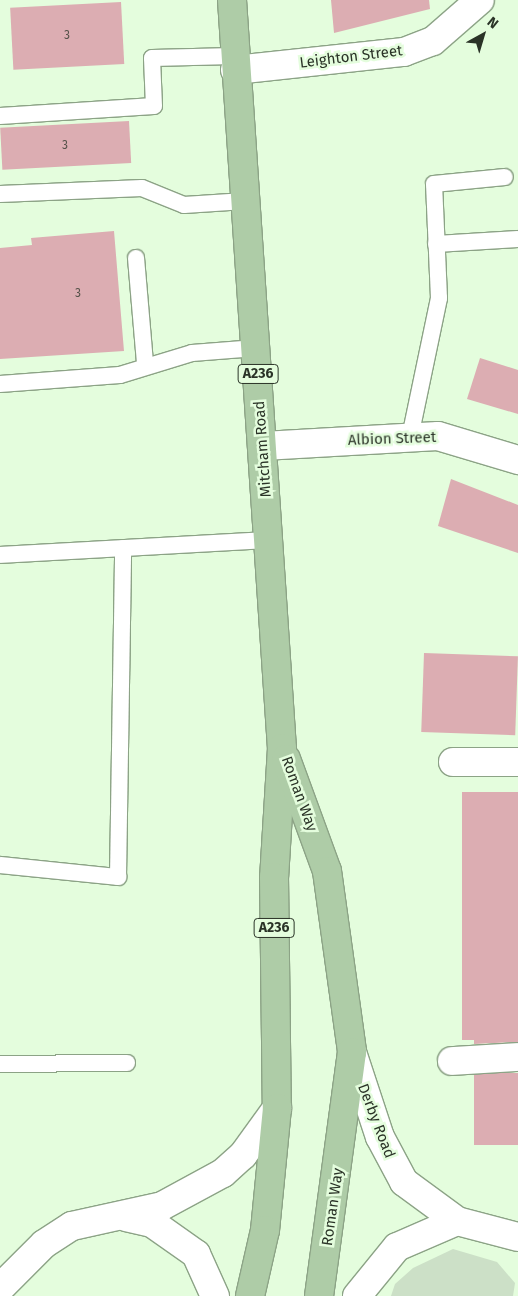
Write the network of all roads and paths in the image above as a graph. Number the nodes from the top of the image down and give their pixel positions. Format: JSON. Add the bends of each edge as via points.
{"nodes":[{"id":1,"x":232,"y":0,"type":"edge"},
{"id":2,"x":480,"y":0,"type":"edge"},
{"id":3,"x":235,"y":63,"type":"junction"},
{"id":4,"x":0,"y":116,"type":"edge"},
{"id":5,"x":505,"y":178,"type":"dead end"},
{"id":6,"x":0,"y":194,"type":"edge"},
{"id":7,"x":245,"y":201,"type":"junction"},
{"id":8,"x":518,"y":239,"type":"edge"},
{"id":9,"x":436,"y":244,"type":"junction"},
{"id":10,"x":136,"y":258,"type":"dead end"},
{"id":11,"x":256,"y":348,"type":"junction"},
{"id":12,"x":144,"y":364,"type":"junction"},
{"id":13,"x":0,"y":384,"type":"edge"},
{"id":14,"x":410,"y":437,"type":"junction"},
{"id":15,"x":264,"y":446,"type":"junction"},
{"id":16,"x":518,"y":460,"type":"edge"},
{"id":17,"x":269,"y":540,"type":"junction"},
{"id":18,"x":123,"y":548,"type":"junction"},
{"id":19,"x":0,"y":555,"type":"edge"},
{"id":20,"x":282,"y":748,"type":"junction"},
{"id":21,"x":454,"y":762,"type":"dead end"},
{"id":22,"x":518,"y":762,"type":"edge"},
{"id":23,"x":0,"y":865,"type":"edge"},
{"id":24,"x":352,"y":1052,"type":"junction"},
{"id":25,"x":518,"y":1057,"type":"edge"},
{"id":26,"x":452,"y":1060,"type":"dead end"},
{"id":27,"x":127,"y":1063,"type":"dead end"},
{"id":28,"x":0,"y":1064,"type":"edge"},
{"id":29,"x":276,"y":1108,"type":"junction"},
{"id":30,"x":126,"y":1217,"type":"junction"},
{"id":31,"x":457,"y":1221,"type":"junction"},
{"id":32,"x":518,"y":1237,"type":"edge"},
{"id":33,"x":0,"y":1288,"type":"edge"},
{"id":34,"x":0,"y":1292,"type":"edge"},
{"id":35,"x":4,"y":1296,"type":"edge"},
{"id":36,"x":215,"y":1296,"type":"edge"},
{"id":37,"x":250,"y":1296,"type":"edge"},
{"id":38,"x":319,"y":1296,"type":"edge"},
{"id":39,"x":357,"y":1296,"type":"edge"}],
"edges":[{"from":1,"to":3,"type":"main road","name":"Mitcham Road","number":"A236"},
{"from":2,"to":3,"type":"street","name":"Leighton Street","via":[[420,47],[385,56]]},
{"from":3,"to":4,"type":"lane","via":[[152,58],[154,106]]},
{"from":3,"to":7,"type":"main road","name":"Mitcham Road","number":"A236"},
{"from":5,"to":9,"type":"lane","via":[[434,184]]},
{"from":6,"to":7,"type":"lane","via":[[142,188],[184,205]]},
{"from":7,"to":11,"type":"main road","name":"Mitcham Road","number":"A236"},
{"from":8,"to":9,"type":"lane"},
{"from":9,"to":14,"type":"lane","via":[[439,298]]},
{"from":10,"to":12,"type":"lane"},
{"from":11,"to":12,"type":"lane","via":[[192,353]]},
{"from":11,"to":15,"type":"main road","name":"Mitcham Road","number":"A236"},
{"from":12,"to":13,"type":"lane","via":[[120,375]]},
{"from":14,"to":15,"type":"street","name":"Albion Street"},
{"from":14,"to":16,"type":"street","name":"Albion Street","via":[[438,436]]},
{"from":15,"to":17,"type":"main road","name":"Mitcham Road","number":"A236"},
{"from":17,"to":18,"type":"lane"},
{"from":17,"to":20,"type":"main road","name":"Mitcham Road","number":"A236"},
{"from":18,"to":19,"type":"lane"},
{"from":18,"to":23,"type":"lane","via":[[118,877]]},
{"from":20,"to":24,"type":"main road","name":"Roman Way","number":"A236","via":[[327,872]]},
{"from":20,"to":29,"type":"main road","name":"Roman Way","number":"A236","via":[[274,877]]},
{"from":21,"to":22,"type":"street"},
{"from":24,"to":31,"type":"street","name":"Derby Road","via":[[390,1160],[415,1192]]},
{"from":24,"to":38,"type":"main road","name":"Roman Way","number":"A236"},
{"from":25,"to":26,"type":"street"},
{"from":27,"to":28,"type":"lane"},
{"from":29,"to":30,"type":"street","via":[[243,1155],[223,1173],[162,1206]]},
{"from":29,"to":37,"type":"main road","name":"Roman Way","number":"A236","via":[[265,1230]]},
{"from":30,"to":33,"type":"street","via":[[72,1226],[44,1244]]},
{"from":30,"to":36,"type":"street","via":[[152,1223],[196,1254]]},
{"from":31,"to":32,"type":"street","name":"Derby Road"},
{"from":31,"to":39,"type":"street","via":[[397,1247]]},
{"from":34,"to":35,"type":"street"}]}
